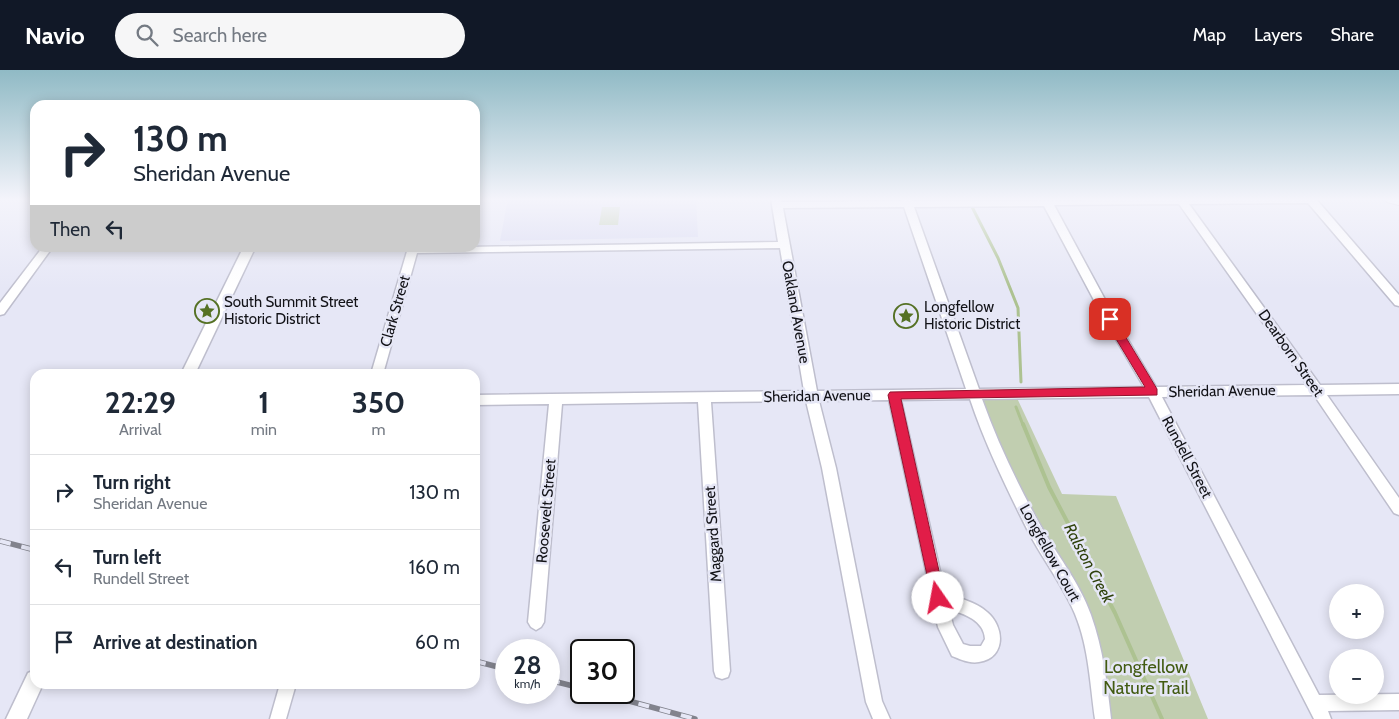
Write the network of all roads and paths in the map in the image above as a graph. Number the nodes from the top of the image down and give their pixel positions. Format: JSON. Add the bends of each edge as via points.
{"nodes":[{"id":1,"x":781,"y":229,"type":"edge"},
{"id":2,"x":917,"y":229,"type":"edge"},
{"id":3,"x":1062,"y":229,"type":"edge"},
{"id":4,"x":1202,"y":229,"type":"edge"},
{"id":5,"x":1337,"y":229,"type":"edge"},
{"id":6,"x":784,"y":245,"type":"junction"},
{"id":7,"x":480,"y":248,"type":"edge"},
{"id":8,"x":45,"y":252,"type":"edge"},
{"id":9,"x":247,"y":252,"type":"edge"},
{"id":10,"x":412,"y":252,"type":"edge"},
{"id":11,"x":1399,"y":302,"type":"edge"},
{"id":12,"x":0,"y":311,"type":"edge"},
{"id":13,"x":190,"y":369,"type":"edge"},
{"id":14,"x":378,"y":369,"type":"edge"},
{"id":15,"x":1399,"y":389,"type":"edge"},
{"id":16,"x":1318,"y":390,"type":"junction"},
{"id":17,"x":1153,"y":392,"type":"junction"},
{"id":18,"x":975,"y":394,"type":"junction"},
{"id":19,"x":811,"y":395,"type":"junction"},
{"id":20,"x":894,"y":395,"type":"junction"},
{"id":21,"x":704,"y":397,"type":"junction"},
{"id":22,"x":556,"y":399,"type":"junction"},
{"id":23,"x":480,"y":400,"type":"edge"},
{"id":24,"x":1399,"y":509,"type":"edge"},
{"id":25,"x":938,"y":598,"type":"dead end"},
{"id":26,"x":536,"y":622,"type":"dead end"},
{"id":27,"x":722,"y":671,"type":"dead end"},
{"id":28,"x":31,"y":689,"type":"edge"},
{"id":29,"x":287,"y":689,"type":"edge"},
{"id":30,"x":1399,"y":702,"type":"edge"},
{"id":31,"x":1316,"y":703,"type":"junction"},
{"id":32,"x":16,"y":719,"type":"edge"},
{"id":33,"x":278,"y":719,"type":"edge"},
{"id":34,"x":882,"y":719,"type":"edge"},
{"id":35,"x":1103,"y":719,"type":"edge"},
{"id":36,"x":1324,"y":719,"type":"edge"}],
"edges":[{"from":1,"to":6,"type":"street","name":"Oakland Avenue"},
{"from":2,"to":18,"type":"street","name":"Longfellow Court"},
{"from":3,"to":17,"type":"street","name":"Rundell Street"},
{"from":4,"to":16,"type":"street","name":"Dearborn Street"},
{"from":5,"to":11,"type":"street"},
{"from":6,"to":7,"type":"street"},
{"from":6,"to":19,"type":"street","name":"Oakland Avenue"},
{"from":8,"to":12,"type":"street"},
{"from":9,"to":13,"type":"street"},
{"from":10,"to":14,"type":"street","name":"Clark Street"},
{"from":15,"to":16,"type":"street","name":"Sheridan Avenue"},
{"from":16,"to":17,"type":"street","name":"Sheridan Avenue"},
{"from":16,"to":24,"type":"street","name":"Dearborn Street"},
{"from":17,"to":18,"type":"street","name":"Sheridan Avenue"},
{"from":17,"to":31,"type":"street","name":"Rundell Street"},
{"from":18,"to":20,"type":"street","name":"Sheridan Avenue"},
{"from":18,"to":35,"type":"street","name":"Longfellow Court","via":[[985,425],[1034,528],[1083,614],[1095,654]]},
{"from":19,"to":20,"type":"street","name":"Sheridan Avenue"},
{"from":19,"to":21,"type":"street","name":"Sheridan Avenue"},
{"from":19,"to":34,"type":"street","via":[[829,468],[874,702]]},
{"from":20,"to":25,"type":"street"},
{"from":21,"to":22,"type":"street","name":"Sheridan Avenue"},
{"from":21,"to":27,"type":"street","name":"Maggard Street"},
{"from":22,"to":23,"type":"street","name":"Sheridan Avenue"},
{"from":22,"to":26,"type":"street","name":"Roosevelt Street"},
{"from":28,"to":32,"type":"street"},
{"from":29,"to":33,"type":"street"},
{"from":30,"to":31,"type":"street"},
{"from":31,"to":36,"type":"street","name":"Rundell Street"}]}
